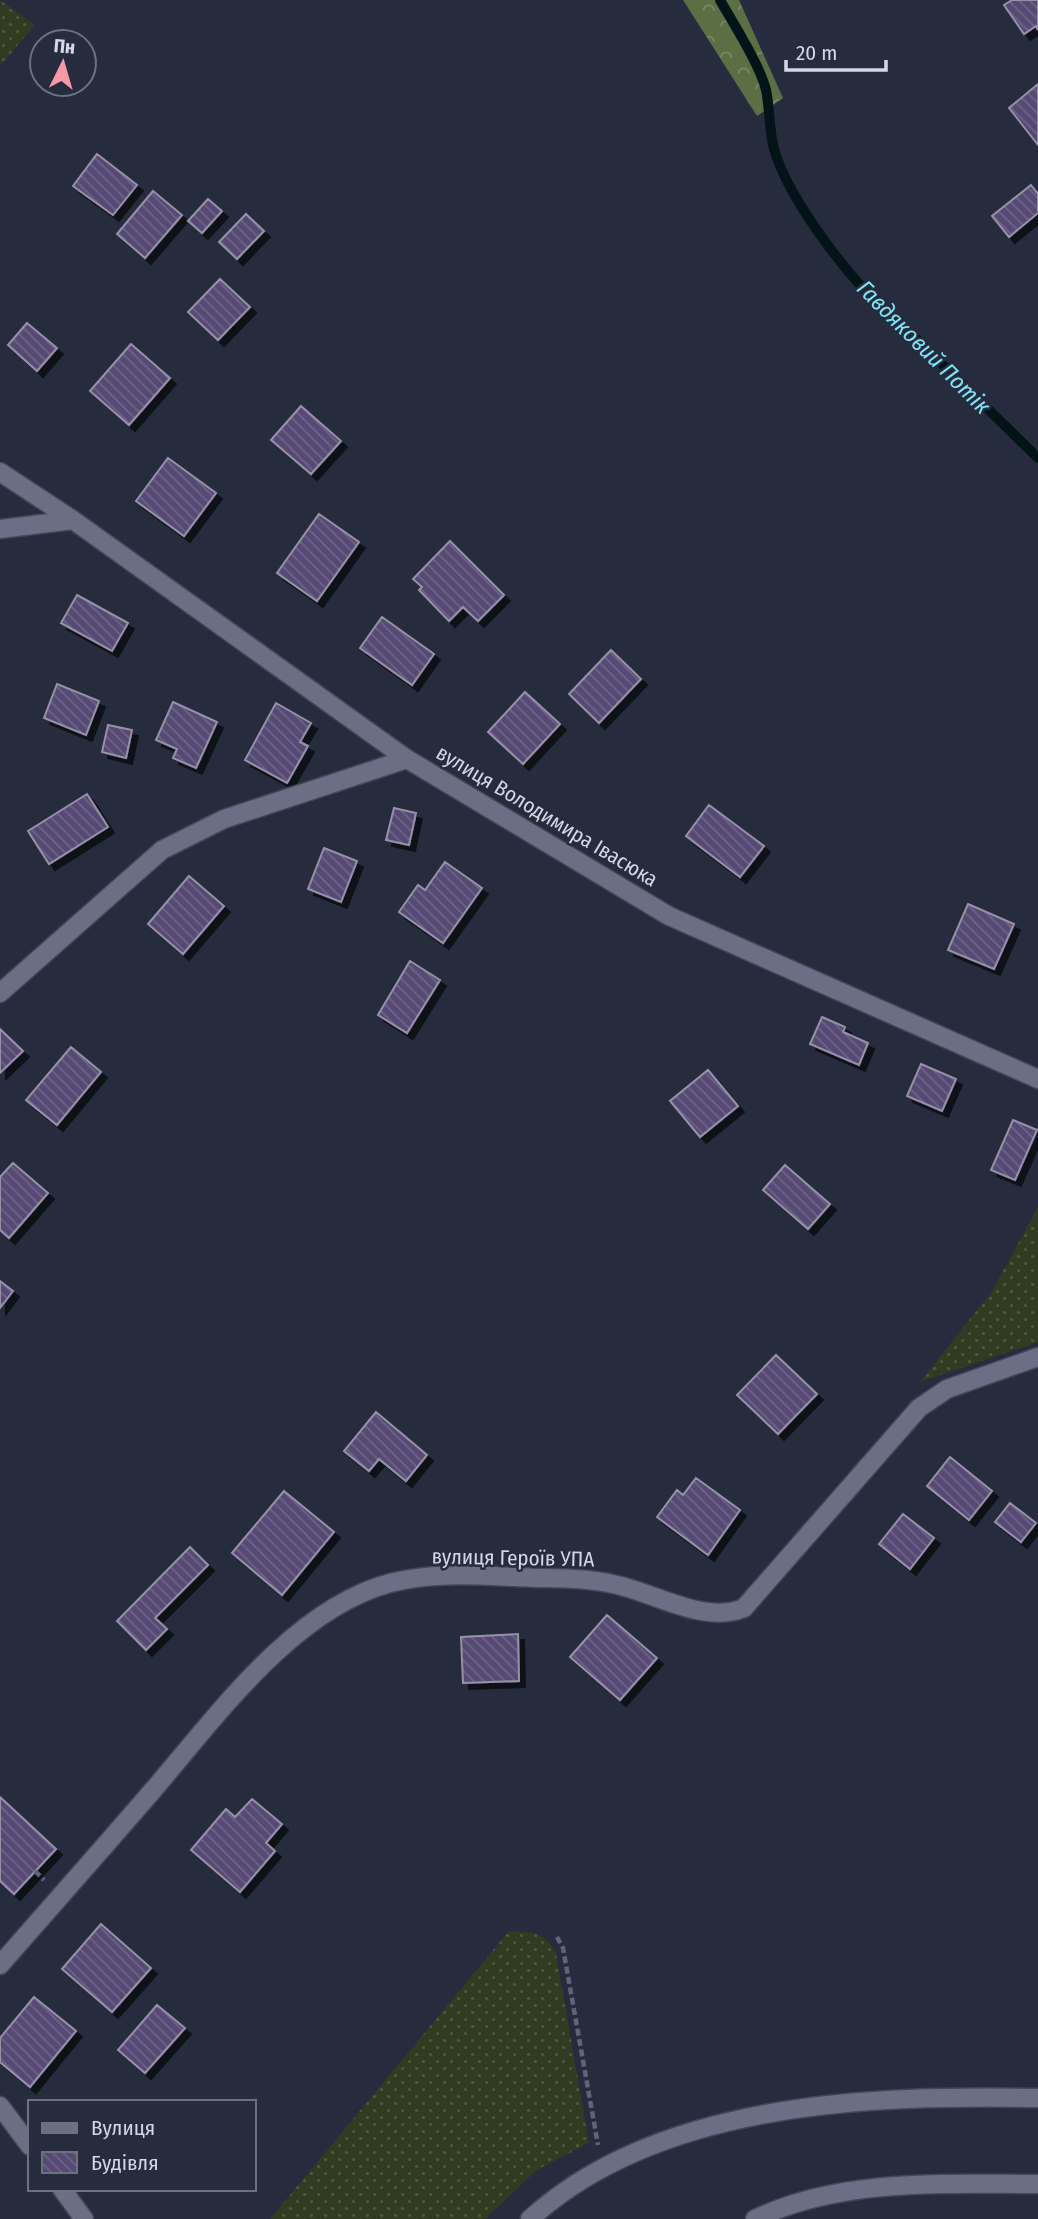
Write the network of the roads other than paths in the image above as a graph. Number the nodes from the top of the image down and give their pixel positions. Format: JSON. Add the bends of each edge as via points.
{"nodes":[{"id":1,"x":0,"y":472,"type":"edge"},
{"id":2,"x":73,"y":520,"type":"junction"},
{"id":3,"x":0,"y":529,"type":"edge"},
{"id":4,"x":407,"y":759,"type":"junction"},
{"id":5,"x":0,"y":993,"type":"edge"},
{"id":6,"x":1038,"y":1079,"type":"edge"},
{"id":7,"x":1038,"y":1357,"type":"edge"},
{"id":8,"x":0,"y":1965,"type":"edge"},
{"id":9,"x":1038,"y":2098,"type":"edge"},
{"id":10,"x":0,"y":2106,"type":"edge"},
{"id":11,"x":28,"y":2143,"type":"edge"},
{"id":12,"x":1038,"y":2184,"type":"edge"},
{"id":13,"x":63,"y":2191,"type":"edge"},
{"id":14,"x":84,"y":2219,"type":"edge"},
{"id":15,"x":530,"y":2219,"type":"edge"},
{"id":16,"x":755,"y":2219,"type":"edge"}],
"edges":[{"from":1,"to":2,"type":"street","name":"вулиця Володимира Івасюка"},
{"from":2,"to":3,"type":"street"},
{"from":2,"to":4,"type":"street","name":"вулиця Володимира Івасюка"},
{"from":4,"to":5,"type":"street","via":[[224,819],[162,850]]},
{"from":4,"to":6,"type":"street","name":"вулиця Володимира Івасюка","via":[[681,923]]},
{"from":7,"to":8,"type":"street","name":"вулиця Героїв УПА","via":[[947,1390],[919,1408],[744,1608],[731,1614],[577,1578],[440,1575],[389,1583],[347,1600],[300,1632],[239,1691]]},
{"from":9,"to":15,"type":"street","via":[[934,2096],[850,2101],[716,2126],[601,2168],[557,2194]]},
{"from":10,"to":11,"type":"street"},
{"from":12,"to":16,"type":"street","via":[[933,2185],[831,2194]]},
{"from":13,"to":14,"type":"street"}]}
